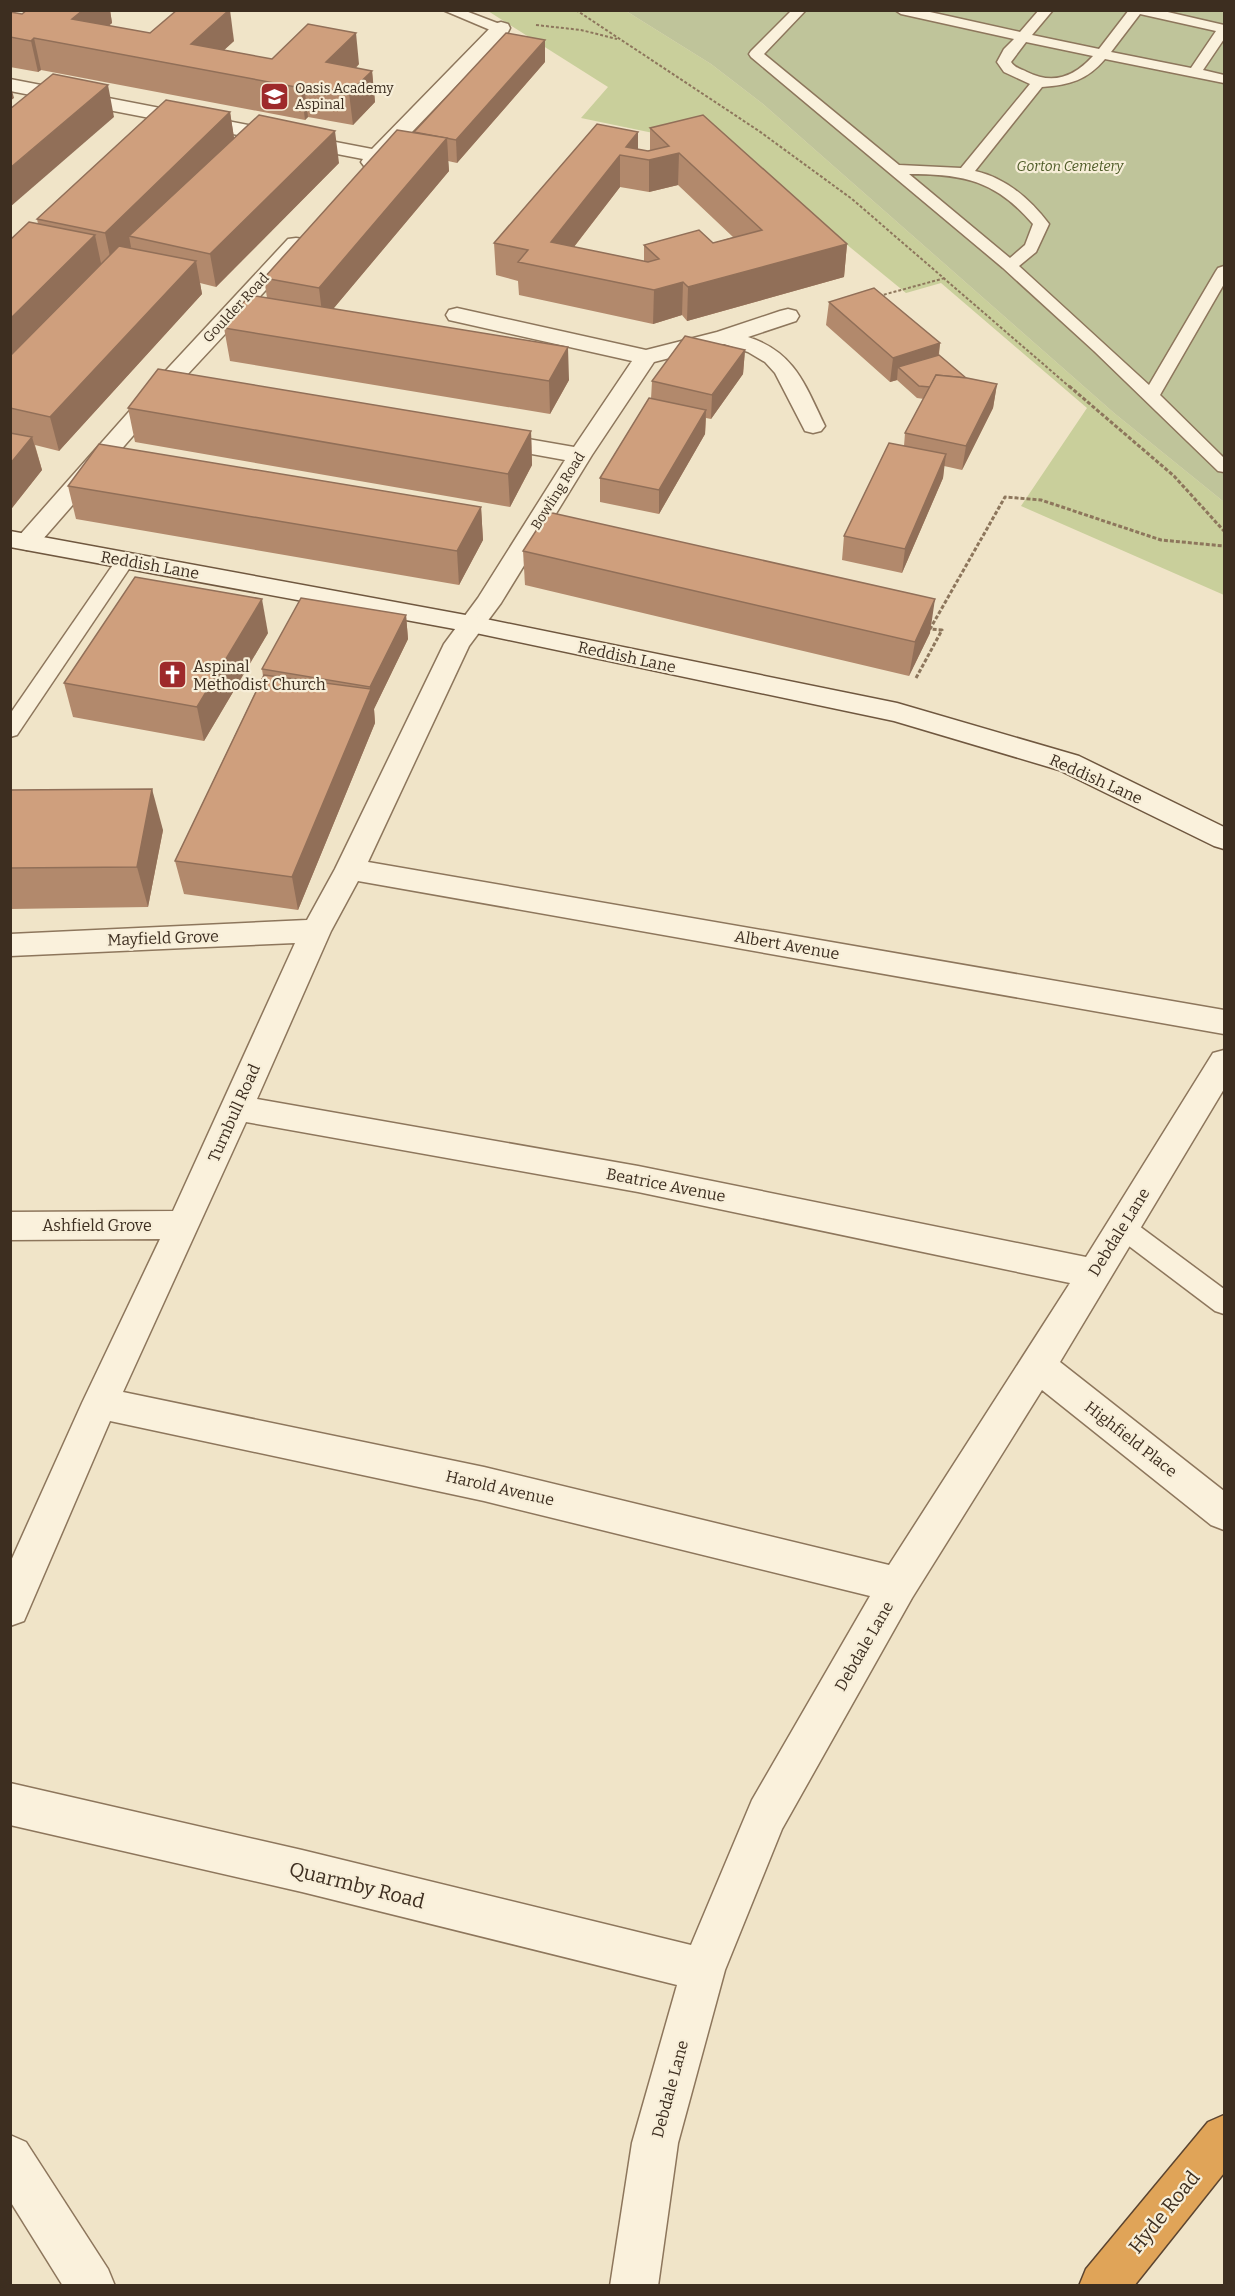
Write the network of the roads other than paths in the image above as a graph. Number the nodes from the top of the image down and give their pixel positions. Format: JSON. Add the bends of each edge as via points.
{"nodes":[{"id":1,"x":449,"y":10,"type":"edge"},
{"id":2,"x":800,"y":10,"type":"edge"},
{"id":3,"x":901,"y":10,"type":"edge"},
{"id":4,"x":1047,"y":10,"type":"edge"},
{"id":5,"x":1137,"y":10,"type":"edge"},
{"id":6,"x":935,"y":14,"type":"edge"},
{"id":7,"x":501,"y":28,"type":"joint"},
{"id":8,"x":1224,"y":30,"type":"edge"},
{"id":9,"x":1023,"y":37,"type":"junction"},
{"id":10,"x":1102,"y":54,"type":"junction"},
{"id":11,"x":1195,"y":72,"type":"junction"},
{"id":12,"x":1224,"y":79,"type":"edge"},
{"id":13,"x":1038,"y":83,"type":"junction"},
{"id":14,"x":10,"y":85,"type":"edge"},
{"id":15,"x":161,"y":114,"type":"junction"},
{"id":16,"x":144,"y":130,"type":"edge"},
{"id":17,"x":378,"y":156,"type":"junction"},
{"id":18,"x":896,"y":170,"type":"junction"},
{"id":19,"x":966,"y":172,"type":"junction"},
{"id":20,"x":354,"y":181,"type":"edge"},
{"id":21,"x":307,"y":232,"type":"edge"},
{"id":22,"x":1009,"y":265,"type":"junction"},
{"id":23,"x":1224,"y":272,"type":"edge"},
{"id":24,"x":457,"y":315,"type":"dead end"},
{"id":25,"x":788,"y":316,"type":"dead end"},
{"id":26,"x":725,"y":337,"type":"junction"},
{"id":27,"x":646,"y":357,"type":"junction"},
{"id":28,"x":1151,"y":396,"type":"junction"},
{"id":29,"x":813,"y":426,"type":"dead end"},
{"id":30,"x":465,"y":436,"type":"edge"},
{"id":31,"x":580,"y":455,"type":"junction"},
{"id":32,"x":1224,"y":467,"type":"edge"},
{"id":33,"x":19,"y":541,"type":"edge"},
{"id":34,"x":126,"y":560,"type":"junction"},
{"id":35,"x":471,"y":624,"type":"junction"},
{"id":36,"x":10,"y":730,"type":"edge"},
{"id":37,"x":1224,"y":839,"type":"edge"},
{"id":38,"x":350,"y":869,"type":"junction"},
{"id":39,"x":316,"y":932,"type":"junction"},
{"id":40,"x":10,"y":945,"type":"edge"},
{"id":41,"x":1224,"y":1022,"type":"edge"},
{"id":42,"x":1224,"y":1062,"type":"edge"},
{"id":43,"x":1213,"y":1106,"type":"edge"},
{"id":44,"x":237,"y":1108,"type":"junction"},
{"id":45,"x":184,"y":1225,"type":"junction"},
{"id":46,"x":10,"y":1226,"type":"edge"},
{"id":47,"x":1122,"y":1227,"type":"junction"},
{"id":48,"x":1093,"y":1273,"type":"junction"},
{"id":49,"x":1224,"y":1303,"type":"edge"},
{"id":50,"x":1038,"y":1366,"type":"junction"},
{"id":51,"x":100,"y":1403,"type":"junction"},
{"id":52,"x":1224,"y":1513,"type":"edge"},
{"id":53,"x":898,"y":1585,"type":"junction"},
{"id":54,"x":10,"y":1608,"type":"edge"},
{"id":55,"x":10,"y":1804,"type":"edge"},
{"id":56,"x":703,"y":1970,"type":"junction"},
{"id":57,"x":1224,"y":2138,"type":"edge"},
{"id":58,"x":10,"y":2158,"type":"edge"},
{"id":59,"x":91,"y":2286,"type":"edge"},
{"id":60,"x":634,"y":2286,"type":"edge"},
{"id":61,"x":1103,"y":2286,"type":"edge"}],
"edges":[{"from":1,"to":7,"type":"lane"},
{"from":2,"to":18,"type":"lane","via":[[756,54]]},
{"from":3,"to":6,"type":"lane"},
{"from":4,"to":9,"type":"lane"},
{"from":5,"to":8,"type":"lane"},
{"from":5,"to":10,"type":"lane"},
{"from":6,"to":9,"type":"lane"},
{"from":7,"to":17,"type":"street"},
{"from":8,"to":11,"type":"lane"},
{"from":9,"to":10,"type":"lane"},
{"from":9,"to":13,"type":"lane","via":[[1004,62],[1009,69]]},
{"from":10,"to":11,"type":"lane"},
{"from":10,"to":13,"type":"lane","via":[[1085,73],[1067,82]]},
{"from":11,"to":12,"type":"lane"},
{"from":13,"to":19,"type":"lane"},
{"from":14,"to":15,"type":"street"},
{"from":15,"to":16,"type":"street"},
{"from":15,"to":17,"type":"street"},
{"from":17,"to":20,"type":"street"},
{"from":18,"to":19,"type":"lane"},
{"from":18,"to":22,"type":"lane"},
{"from":19,"to":22,"type":"lane","via":[[1004,186],[1024,202],[1041,224],[1037,240],[1024,257]]},
{"from":21,"to":33,"type":"street","name":"Goulder Road","via":[[176,387]]},
{"from":22,"to":28,"type":"lane"},
{"from":23,"to":28,"type":"lane"},
{"from":24,"to":27,"type":"street"},
{"from":25,"to":26,"type":"street"},
{"from":26,"to":27,"type":"street"},
{"from":26,"to":29,"type":"street","via":[[774,358]]},
{"from":27,"to":31,"type":"street","name":"Bowling Road"},
{"from":28,"to":32,"type":"lane"},
{"from":30,"to":31,"type":"street"},
{"from":31,"to":35,"type":"street","name":"Bowling Road"},
{"from":33,"to":34,"type":"street","name":"Reddish Lane"},
{"from":34,"to":35,"type":"street","name":"Reddish Lane"},
{"from":34,"to":36,"type":"lane"},
{"from":35,"to":37,"type":"street","name":"Reddish Lane","via":[[897,712],[1069,763]]},
{"from":35,"to":38,"type":"street","name":"Turnbull Road","via":[[457,644]]},
{"from":38,"to":39,"type":"street","name":"Turnbull Road"},
{"from":38,"to":41,"type":"street","name":"Albert Avenue"},
{"from":39,"to":40,"type":"street","name":"Mayfield Grove"},
{"from":39,"to":44,"type":"street","name":"Turnbull Road"},
{"from":42,"to":43,"type":"street","name":"Debdale Lane"},
{"from":43,"to":47,"type":"street","name":"Debdale Lane"},
{"from":44,"to":45,"type":"street","name":"Turnbull Road"},
{"from":44,"to":48,"type":"street","name":"Beatrice Avenue","via":[[638,1179]]},
{"from":45,"to":46,"type":"street","name":"Ashfield Grove"},
{"from":45,"to":51,"type":"street","name":"Turnbull Road"},
{"from":47,"to":48,"type":"street","name":"Debdale Lane"},
{"from":47,"to":49,"type":"lane"},
{"from":48,"to":50,"type":"street","name":"Debdale Lane"},
{"from":50,"to":52,"type":"street","name":"Highfield Place"},
{"from":50,"to":53,"type":"street","name":"Debdale Lane"},
{"from":51,"to":53,"type":"street","name":"Harold Avenue","via":[[484,1484]]},
{"from":51,"to":54,"type":"street","name":"Turnbull Road"},
{"from":53,"to":56,"type":"street","name":"Debdale Lane","via":[[767,1815]]},
{"from":55,"to":56,"type":"street","name":"Quarmby Road"},
{"from":56,"to":60,"type":"street","name":"Debdale Lane","via":[[655,2143]]},
{"from":57,"to":61,"type":"highway","name":"Hyde Road"},
{"from":58,"to":59,"type":"street"}]}
